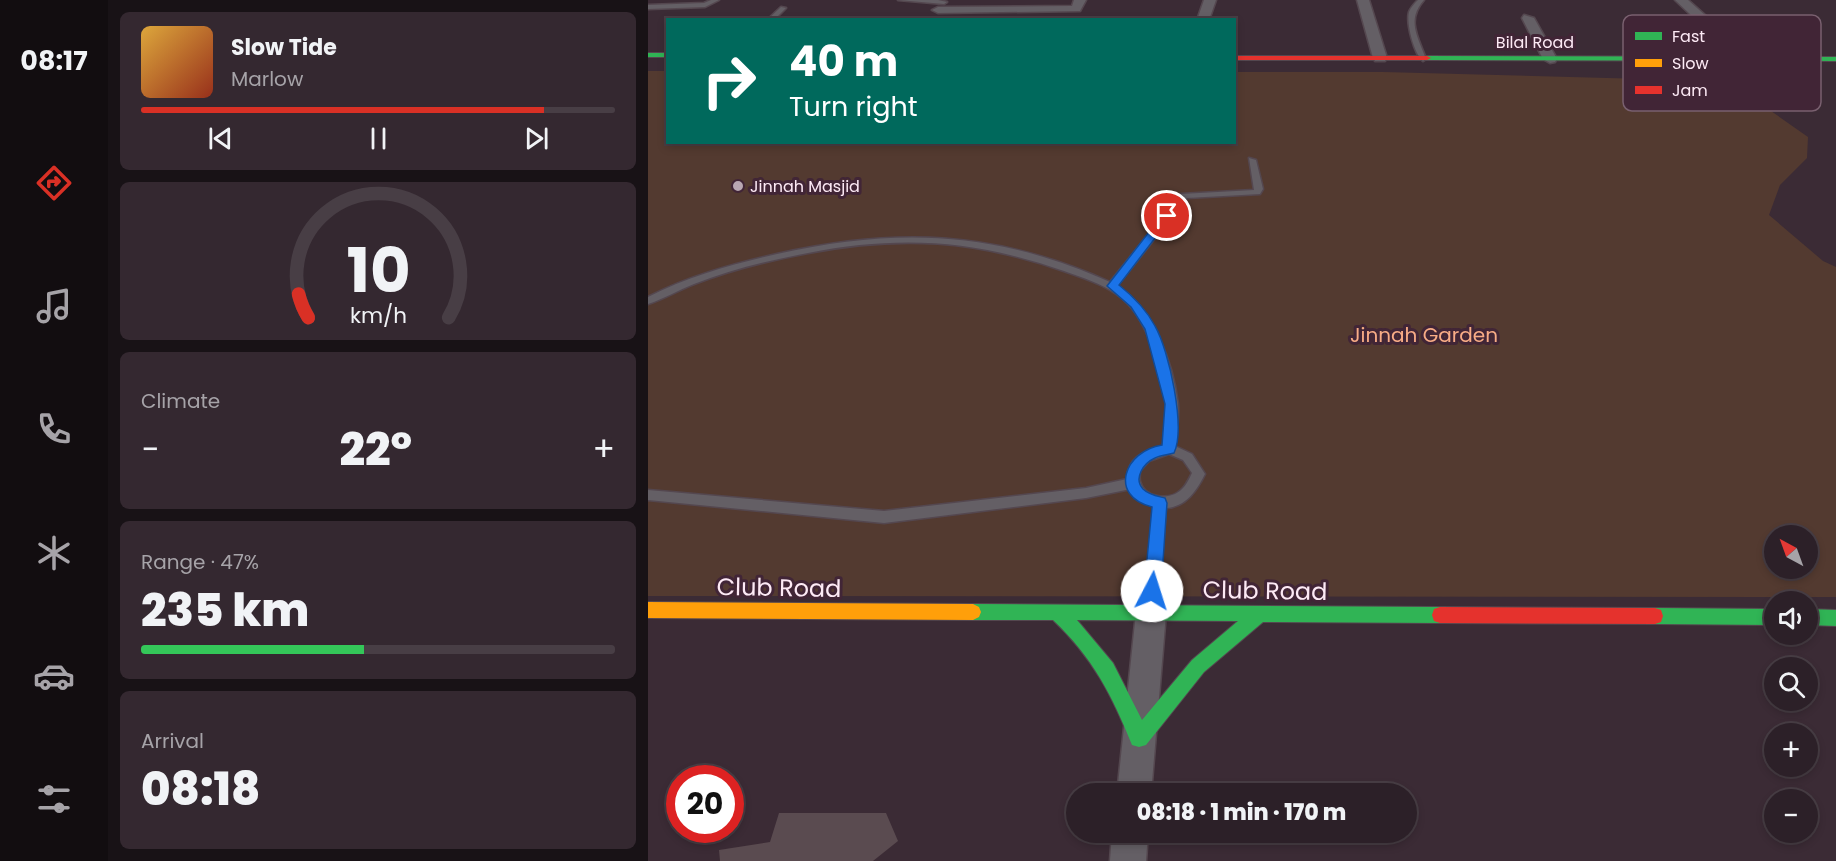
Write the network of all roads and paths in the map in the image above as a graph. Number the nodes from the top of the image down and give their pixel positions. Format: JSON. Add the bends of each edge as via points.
{"nodes":[{"id":1,"x":661,"y":0,"type":"edge"},
{"id":2,"x":716,"y":0,"type":"edge"},
{"id":3,"x":901,"y":0,"type":"edge"},
{"id":4,"x":1080,"y":0,"type":"edge"},
{"id":5,"x":1210,"y":0,"type":"edge"},
{"id":6,"x":1363,"y":0,"type":"edge"},
{"id":7,"x":1421,"y":0,"type":"edge"},
{"id":8,"x":1681,"y":0,"type":"edge"},
{"id":9,"x":650,"y":6,"type":"edge"},
{"id":10,"x":783,"y":8,"type":"dead end"},
{"id":11,"x":940,"y":8,"type":"edge"},
{"id":12,"x":1698,"y":15,"type":"edge"},
{"id":13,"x":772,"y":18,"type":"edge"},
{"id":14,"x":1204,"y":18,"type":"edge"},
{"id":15,"x":1528,"y":18,"type":"dead end"},
{"id":16,"x":648,"y":55,"type":"edge"},
{"id":17,"x":666,"y":55,"type":"edge"},
{"id":18,"x":1236,"y":58,"type":"edge"},
{"id":19,"x":1380,"y":58,"type":"junction"},
{"id":20,"x":1423,"y":58,"type":"junction"},
{"id":21,"x":1550,"y":59,"type":"junction"},
{"id":22,"x":1623,"y":59,"type":"edge"},
{"id":23,"x":1821,"y":59,"type":"edge"},
{"id":24,"x":1836,"y":59,"type":"edge"},
{"id":25,"x":648,"y":62,"type":"edge"},
{"id":26,"x":666,"y":62,"type":"edge"},
{"id":27,"x":1236,"y":63,"type":"edge"},
{"id":28,"x":1623,"y":64,"type":"edge"},
{"id":29,"x":1821,"y":65,"type":"edge"},
{"id":30,"x":1836,"y":65,"type":"edge"},
{"id":31,"x":1252,"y":160,"type":"dead end"},
{"id":32,"x":1112,"y":286,"type":"junction"},
{"id":33,"x":648,"y":301,"type":"edge"},
{"id":34,"x":1169,"y":449,"type":"junction"},
{"id":35,"x":1132,"y":483,"type":"junction"},
{"id":36,"x":648,"y":495,"type":"edge"},
{"id":37,"x":1160,"y":503,"type":"junction"},
{"id":38,"x":648,"y":610,"type":"edge"},
{"id":39,"x":1057,"y":613,"type":"junction"},
{"id":40,"x":1151,"y":613,"type":"junction"},
{"id":41,"x":1260,"y":614,"type":"junction"},
{"id":42,"x":1764,"y":617,"type":"edge"},
{"id":43,"x":1818,"y":617,"type":"edge"},
{"id":44,"x":1836,"y":618,"type":"edge"},
{"id":45,"x":1139,"y":738,"type":"junction"},
{"id":46,"x":1135,"y":783,"type":"edge"},
{"id":47,"x":1129,"y":843,"type":"edge"},
{"id":48,"x":1128,"y":861,"type":"edge"}],
"edges":[{"from":1,"to":9,"type":"lane"},
{"from":2,"to":9,"type":"lane"},
{"from":3,"to":11,"type":"lane"},
{"from":4,"to":11,"type":"street","via":[[1076,9]]},
{"from":5,"to":14,"type":"street"},
{"from":6,"to":19,"type":"street"},
{"from":7,"to":20,"type":"lane","via":[[1414,6],[1410,22]]},
{"from":8,"to":12,"type":"street"},
{"from":10,"to":13,"type":"lane"},
{"from":15,"to":21,"type":"street"},
{"from":16,"to":17,"type":"main road"},
{"from":18,"to":19,"type":"main road","name":"Bilal Road"},
{"from":19,"to":20,"type":"main road","name":"Bilal Road"},
{"from":20,"to":21,"type":"main road","name":"Bilal Road"},
{"from":21,"to":22,"type":"main road","name":"Bilal Road"},
{"from":23,"to":24,"type":"main road","name":"Bilal Road"},
{"from":25,"to":26,"type":"main road"},
{"from":27,"to":28,"type":"main road","name":"Bilal Road"},
{"from":29,"to":30,"type":"main road","name":"Bilal Road"},
{"from":31,"to":32,"type":"lane","via":[[1260,189],[1257,192],[1181,198]]},
{"from":32,"to":33,"type":"lane","via":[[1053,263],[971,242],[898,237],[819,246],[764,260],[682,282]]},
{"from":32,"to":34,"type":"lane","via":[[1135,305],[1151,329],[1172,404]]},
{"from":34,"to":35,"type":"lane","via":[[1141,459],[1133,471]]},
{"from":34,"to":37,"type":"lane","via":[[1183,452],[1193,460],[1199,474],[1193,489],[1179,500]]},
{"from":35,"to":36,"type":"lane","via":[[1086,493],[884,517]]},
{"from":35,"to":37,"type":"lane","via":[[1147,500]]},
{"from":37,"to":40,"type":"lane"},
{"from":38,"to":39,"type":"main road","name":"Club Road"},
{"from":39,"to":40,"type":"main road","name":"Club Road"},
{"from":39,"to":45,"type":"main road","via":[[1084,636],[1107,664],[1126,698]]},
{"from":40,"to":41,"type":"main road","name":"Club Road"},
{"from":40,"to":45,"type":"street"},
{"from":41,"to":42,"type":"main road","name":"Club Road"},
{"from":41,"to":45,"type":"main road","via":[[1198,666]]},
{"from":43,"to":44,"type":"main road"},
{"from":45,"to":46,"type":"street"},
{"from":47,"to":48,"type":"street"}]}
